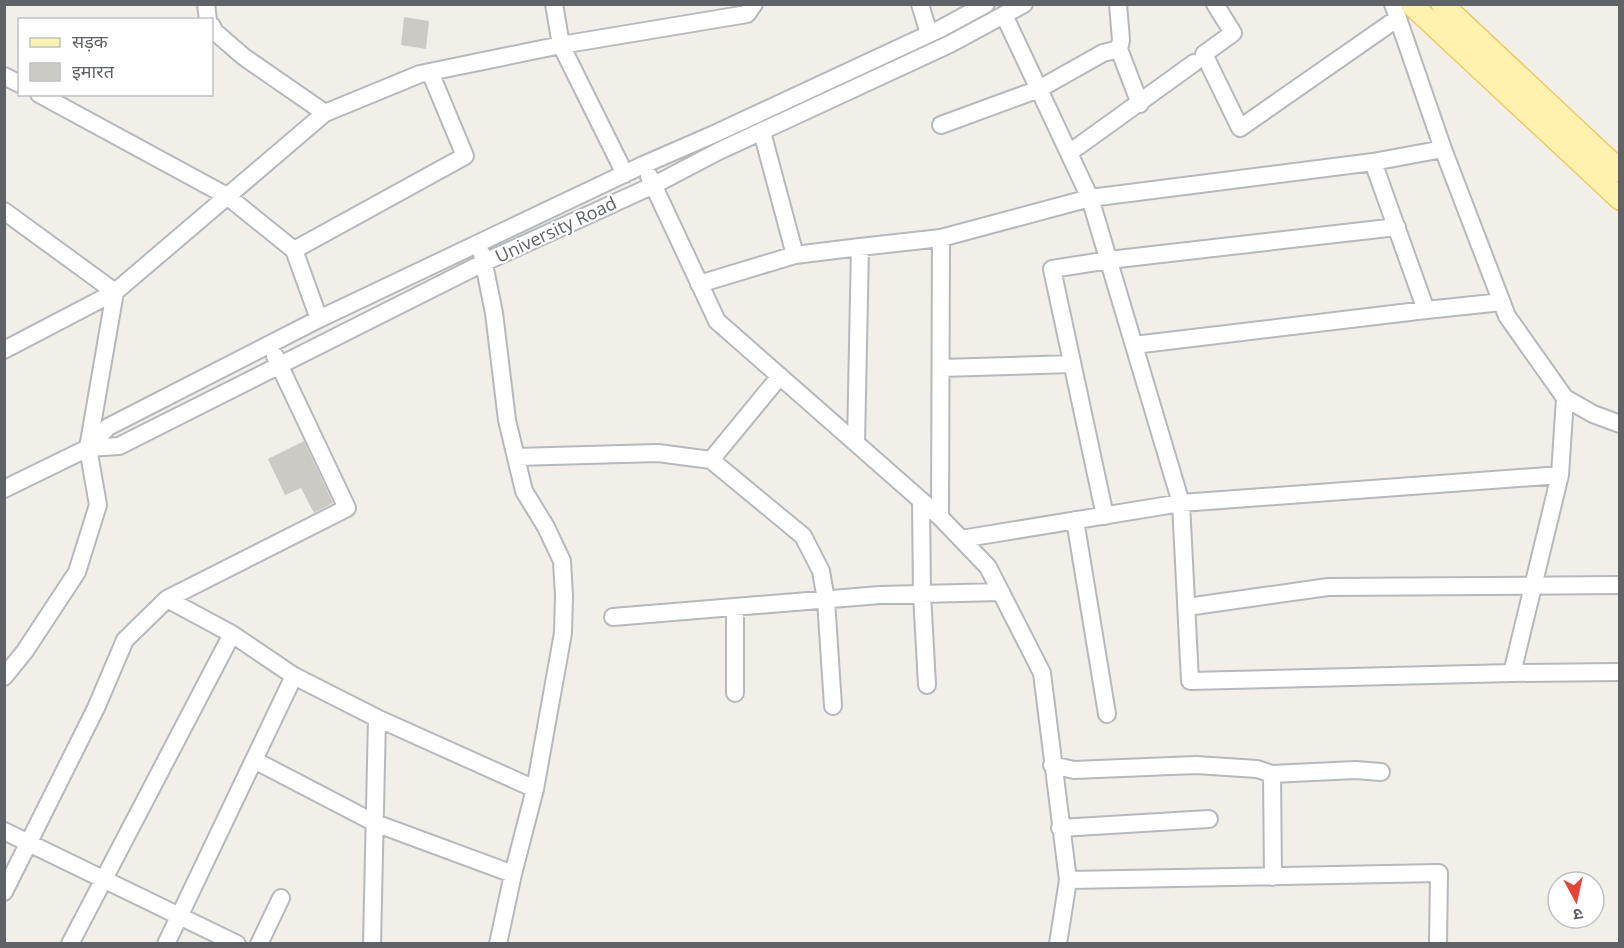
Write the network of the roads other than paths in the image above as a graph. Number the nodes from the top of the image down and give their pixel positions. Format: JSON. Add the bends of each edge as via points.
{"nodes":[{"id":1,"x":554,"y":4,"type":"edge"},
{"id":2,"x":754,"y":4,"type":"edge"},
{"id":3,"x":920,"y":4,"type":"edge"},
{"id":4,"x":986,"y":4,"type":"edge"},
{"id":5,"x":1024,"y":4,"type":"edge"},
{"id":6,"x":1118,"y":4,"type":"edge"},
{"id":7,"x":1215,"y":4,"type":"edge"},
{"id":8,"x":1442,"y":4,"type":"edge"},
{"id":9,"x":1401,"y":9,"type":"edge"},
{"id":10,"x":1004,"y":15,"type":"junction"},
{"id":11,"x":213,"y":29,"type":"edge"},
{"id":12,"x":929,"y":34,"type":"junction"},
{"id":13,"x":561,"y":45,"type":"junction"},
{"id":14,"x":1119,"y":49,"type":"junction"},
{"id":15,"x":1194,"y":63,"type":"dead end"},
{"id":16,"x":430,"y":72,"type":"junction"},
{"id":17,"x":4,"y":76,"type":"edge"},
{"id":18,"x":18,"y":83,"type":"edge"},
{"id":19,"x":1039,"y":89,"type":"junction"},
{"id":20,"x":43,"y":96,"type":"edge"},
{"id":21,"x":1140,"y":104,"type":"junction"},
{"id":22,"x":325,"y":112,"type":"junction"},
{"id":23,"x":941,"y":125,"type":"dead end"},
{"id":24,"x":762,"y":132,"type":"junction"},
{"id":25,"x":1443,"y":149,"type":"junction"},
{"id":26,"x":1069,"y":153,"type":"junction"},
{"id":27,"x":1373,"y":162,"type":"junction"},
{"id":28,"x":643,"y":165,"type":"junction"},
{"id":29,"x":1620,"y":171,"type":"edge"},
{"id":30,"x":625,"y":174,"type":"junction"},
{"id":31,"x":654,"y":185,"type":"junction"},
{"id":32,"x":227,"y":196,"type":"junction"},
{"id":33,"x":1090,"y":198,"type":"junction"},
{"id":34,"x":1620,"y":199,"type":"edge"},
{"id":35,"x":4,"y":212,"type":"edge"},
{"id":36,"x":1397,"y":227,"type":"junction"},
{"id":37,"x":940,"y":238,"type":"junction"},
{"id":38,"x":478,"y":244,"type":"junction"},
{"id":39,"x":860,"y":247,"type":"junction"},
{"id":40,"x":294,"y":250,"type":"junction"},
{"id":41,"x":795,"y":255,"type":"junction"},
{"id":42,"x":1109,"y":260,"type":"junction"},
{"id":43,"x":485,"y":262,"type":"junction"},
{"id":44,"x":699,"y":284,"type":"junction"},
{"id":45,"x":115,"y":292,"type":"junction"},
{"id":46,"x":1502,"y":302,"type":"junction"},
{"id":47,"x":1426,"y":310,"type":"junction"},
{"id":48,"x":319,"y":319,"type":"junction"},
{"id":49,"x":270,"y":344,"type":"junction"},
{"id":50,"x":1134,"y":345,"type":"junction"},
{"id":51,"x":4,"y":350,"type":"edge"},
{"id":52,"x":1072,"y":363,"type":"junction"},
{"id":53,"x":279,"y":364,"type":"junction"},
{"id":54,"x":941,"y":369,"type":"junction"},
{"id":55,"x":780,"y":376,"type":"junction"},
{"id":56,"x":1565,"y":398,"type":"junction"},
{"id":57,"x":1620,"y":424,"type":"edge"},
{"id":58,"x":856,"y":443,"type":"junction"},
{"id":59,"x":88,"y":448,"type":"junction"},
{"id":60,"x":516,"y":457,"type":"junction"},
{"id":61,"x":711,"y":459,"type":"junction"},
{"id":62,"x":1560,"y":475,"type":"junction"},
{"id":63,"x":4,"y":489,"type":"edge"},
{"id":64,"x":921,"y":500,"type":"junction"},
{"id":65,"x":1181,"y":503,"type":"junction"},
{"id":66,"x":1104,"y":516,"type":"junction"},
{"id":67,"x":940,"y":517,"type":"junction"},
{"id":68,"x":1075,"y":520,"type":"junction"},
{"id":69,"x":961,"y":539,"type":"junction"},
{"id":70,"x":1533,"y":585,"type":"junction"},
{"id":71,"x":1620,"y":585,"type":"edge"},
{"id":72,"x":1001,"y":592,"type":"junction"},
{"id":73,"x":922,"y":594,"type":"junction"},
{"id":74,"x":167,"y":599,"type":"junction"},
{"id":75,"x":825,"y":600,"type":"junction"},
{"id":76,"x":735,"y":607,"type":"junction"},
{"id":77,"x":1187,"y":607,"type":"junction"},
{"id":78,"x":613,"y":617,"type":"dead end"},
{"id":79,"x":232,"y":634,"type":"junction"},
{"id":80,"x":1620,"y":672,"type":"edge"},
{"id":81,"x":1512,"y":673,"type":"junction"},
{"id":82,"x":294,"y":676,"type":"junction"},
{"id":83,"x":4,"y":677,"type":"edge"},
{"id":84,"x":927,"y":685,"type":"dead end"},
{"id":85,"x":735,"y":693,"type":"dead end"},
{"id":86,"x":833,"y":706,"type":"dead end"},
{"id":87,"x":1107,"y":714,"type":"dead end"},
{"id":88,"x":377,"y":718,"type":"junction"},
{"id":89,"x":254,"y":760,"type":"junction"},
{"id":90,"x":1052,"y":765,"type":"junction"},
{"id":91,"x":1381,"y":772,"type":"dead end"},
{"id":92,"x":1272,"y":774,"type":"junction"},
{"id":93,"x":535,"y":789,"type":"junction"},
{"id":94,"x":1209,"y":819,"type":"dead end"},
{"id":95,"x":375,"y":824,"type":"junction"},
{"id":96,"x":1060,"y":828,"type":"junction"},
{"id":97,"x":4,"y":831,"type":"edge"},
{"id":98,"x":29,"y":843,"type":"junction"},
{"id":99,"x":513,"y":874,"type":"junction"},
{"id":100,"x":1273,"y":877,"type":"junction"},
{"id":101,"x":104,"y":879,"type":"junction"},
{"id":102,"x":1068,"y":880,"type":"junction"},
{"id":103,"x":4,"y":892,"type":"edge"},
{"id":104,"x":281,"y":898,"type":"dead end"},
{"id":105,"x":179,"y":915,"type":"junction"},
{"id":106,"x":70,"y":944,"type":"edge"},
{"id":107,"x":166,"y":944,"type":"edge"},
{"id":108,"x":237,"y":944,"type":"edge"},
{"id":109,"x":260,"y":944,"type":"edge"},
{"id":110,"x":372,"y":944,"type":"edge"},
{"id":111,"x":498,"y":944,"type":"edge"},
{"id":112,"x":1058,"y":944,"type":"edge"},
{"id":113,"x":1438,"y":944,"type":"edge"}],
"edges":[{"from":1,"to":13,"type":"street"},
{"from":2,"to":13,"type":"street","via":[[747,14]]},
{"from":3,"to":12,"type":"street"},
{"from":4,"to":12,"type":"street","name":"University Road"},
{"from":5,"to":10,"type":"street","name":"University Road"},
{"from":6,"to":14,"type":"street"},
{"from":7,"to":9,"type":"street","via":[[1233,33],[1204,54],[1240,128]]},
{"from":8,"to":29,"type":"main road"},
{"from":9,"to":25,"type":"street"},
{"from":9,"to":34,"type":"main road"},
{"from":10,"to":19,"type":"street"},
{"from":10,"to":24,"type":"street","name":"University Road"},
{"from":11,"to":22,"type":"street","via":[[244,57]]},
{"from":12,"to":28,"type":"street","name":"University Road"},
{"from":13,"to":16,"type":"street"},
{"from":13,"to":30,"type":"street"},
{"from":14,"to":19,"type":"street","via":[[1103,53]]},
{"from":14,"to":21,"type":"street"},
{"from":15,"to":21,"type":"street"},
{"from":16,"to":22,"type":"street"},
{"from":16,"to":40,"type":"street","via":[[465,156]]},
{"from":17,"to":18,"type":"street"},
{"from":19,"to":23,"type":"street"},
{"from":19,"to":26,"type":"street"},
{"from":20,"to":32,"type":"street"},
{"from":21,"to":26,"type":"street"},
{"from":22,"to":32,"type":"street"},
{"from":24,"to":31,"type":"street","name":"University Road"},
{"from":24,"to":41,"type":"street"},
{"from":25,"to":27,"type":"street"},
{"from":25,"to":46,"type":"street"},
{"from":26,"to":33,"type":"street"},
{"from":27,"to":33,"type":"street"},
{"from":27,"to":36,"type":"street"},
{"from":28,"to":30,"type":"street","name":"University Road"},
{"from":28,"to":31,"type":"street"},
{"from":30,"to":38,"type":"street","name":"University Road"},
{"from":31,"to":43,"type":"street","name":"University Road"},
{"from":31,"to":44,"type":"street"},
{"from":32,"to":40,"type":"street"},
{"from":32,"to":45,"type":"street"},
{"from":33,"to":37,"type":"street"},
{"from":33,"to":42,"type":"street"},
{"from":35,"to":45,"type":"street"},
{"from":36,"to":42,"type":"street"},
{"from":36,"to":47,"type":"street"},
{"from":37,"to":39,"type":"street"},
{"from":37,"to":54,"type":"street"},
{"from":38,"to":43,"type":"street"},
{"from":38,"to":48,"type":"street","name":"University Road"},
{"from":39,"to":41,"type":"street"},
{"from":39,"to":58,"type":"street"},
{"from":40,"to":48,"type":"street"},
{"from":41,"to":44,"type":"street"},
{"from":42,"to":50,"type":"street"},
{"from":42,"to":52,"type":"street","via":[[1052,269]]},
{"from":43,"to":53,"type":"street","name":"University Road"},
{"from":43,"to":60,"type":"street","via":[[507,420]]},
{"from":44,"to":55,"type":"street","via":[[717,321]]},
{"from":45,"to":51,"type":"street"},
{"from":45,"to":59,"type":"street"},
{"from":46,"to":47,"type":"street"},
{"from":46,"to":56,"type":"street","via":[[1507,316]]},
{"from":47,"to":50,"type":"street"},
{"from":48,"to":49,"type":"street","name":"University Road"},
{"from":49,"to":53,"type":"street"},
{"from":49,"to":59,"type":"street","name":"University Road","via":[[108,427]]},
{"from":50,"to":65,"type":"street"},
{"from":52,"to":54,"type":"street"},
{"from":52,"to":66,"type":"street"},
{"from":53,"to":59,"type":"street","name":"University Road","via":[[119,446]]},
{"from":53,"to":74,"type":"street","via":[[347,508]]},
{"from":54,"to":67,"type":"street"},
{"from":55,"to":58,"type":"street"},
{"from":55,"to":61,"type":"street"},
{"from":56,"to":57,"type":"street"},
{"from":56,"to":62,"type":"street"},
{"from":58,"to":64,"type":"street"},
{"from":59,"to":63,"type":"street","name":"University Road"},
{"from":59,"to":83,"type":"street","via":[[98,505],[77,572]]},
{"from":60,"to":61,"type":"street","via":[[658,453]]},
{"from":60,"to":93,"type":"street","via":[[524,491],[562,561],[563,633]]},
{"from":61,"to":75,"type":"street","via":[[803,536],[821,571]]},
{"from":62,"to":65,"type":"street"},
{"from":62,"to":70,"type":"street"},
{"from":64,"to":67,"type":"street"},
{"from":64,"to":73,"type":"street"},
{"from":65,"to":66,"type":"street"},
{"from":65,"to":77,"type":"street"},
{"from":66,"to":68,"type":"street"},
{"from":67,"to":69,"type":"street"},
{"from":68,"to":69,"type":"street"},
{"from":68,"to":87,"type":"street"},
{"from":69,"to":72,"type":"street","via":[[988,567]]},
{"from":70,"to":71,"type":"street"},
{"from":70,"to":77,"type":"street","via":[[1328,587]]},
{"from":70,"to":81,"type":"street"},
{"from":72,"to":73,"type":"street"},
{"from":72,"to":90,"type":"street","via":[[1042,674]]},
{"from":73,"to":75,"type":"street"},
{"from":73,"to":84,"type":"street"},
{"from":74,"to":79,"type":"street"},
{"from":74,"to":98,"type":"street","via":[[125,640]]},
{"from":75,"to":76,"type":"street"},
{"from":75,"to":86,"type":"street"},
{"from":76,"to":78,"type":"street"},
{"from":76,"to":85,"type":"street"},
{"from":77,"to":81,"type":"street","via":[[1190,681]]},
{"from":79,"to":82,"type":"street"},
{"from":79,"to":101,"type":"street"},
{"from":80,"to":81,"type":"street"},
{"from":82,"to":88,"type":"street"},
{"from":82,"to":89,"type":"street"},
{"from":88,"to":93,"type":"street"},
{"from":88,"to":95,"type":"street"},
{"from":89,"to":95,"type":"street"},
{"from":89,"to":105,"type":"street"},
{"from":90,"to":92,"type":"street","via":[[1074,770],[1196,765],[1257,769]]},
{"from":90,"to":96,"type":"street"},
{"from":91,"to":92,"type":"street"},
{"from":92,"to":100,"type":"street"},
{"from":93,"to":99,"type":"street"},
{"from":94,"to":96,"type":"street"},
{"from":95,"to":99,"type":"street"},
{"from":95,"to":110,"type":"street"},
{"from":96,"to":102,"type":"street"},
{"from":97,"to":98,"type":"street"},
{"from":98,"to":101,"type":"street"},
{"from":98,"to":103,"type":"street"},
{"from":99,"to":111,"type":"street"},
{"from":100,"to":102,"type":"street"},
{"from":100,"to":113,"type":"street","via":[[1439,873]]},
{"from":101,"to":105,"type":"street"},
{"from":101,"to":106,"type":"street"},
{"from":102,"to":112,"type":"street"},
{"from":104,"to":109,"type":"street"},
{"from":105,"to":107,"type":"street"},
{"from":105,"to":108,"type":"street"}]}
